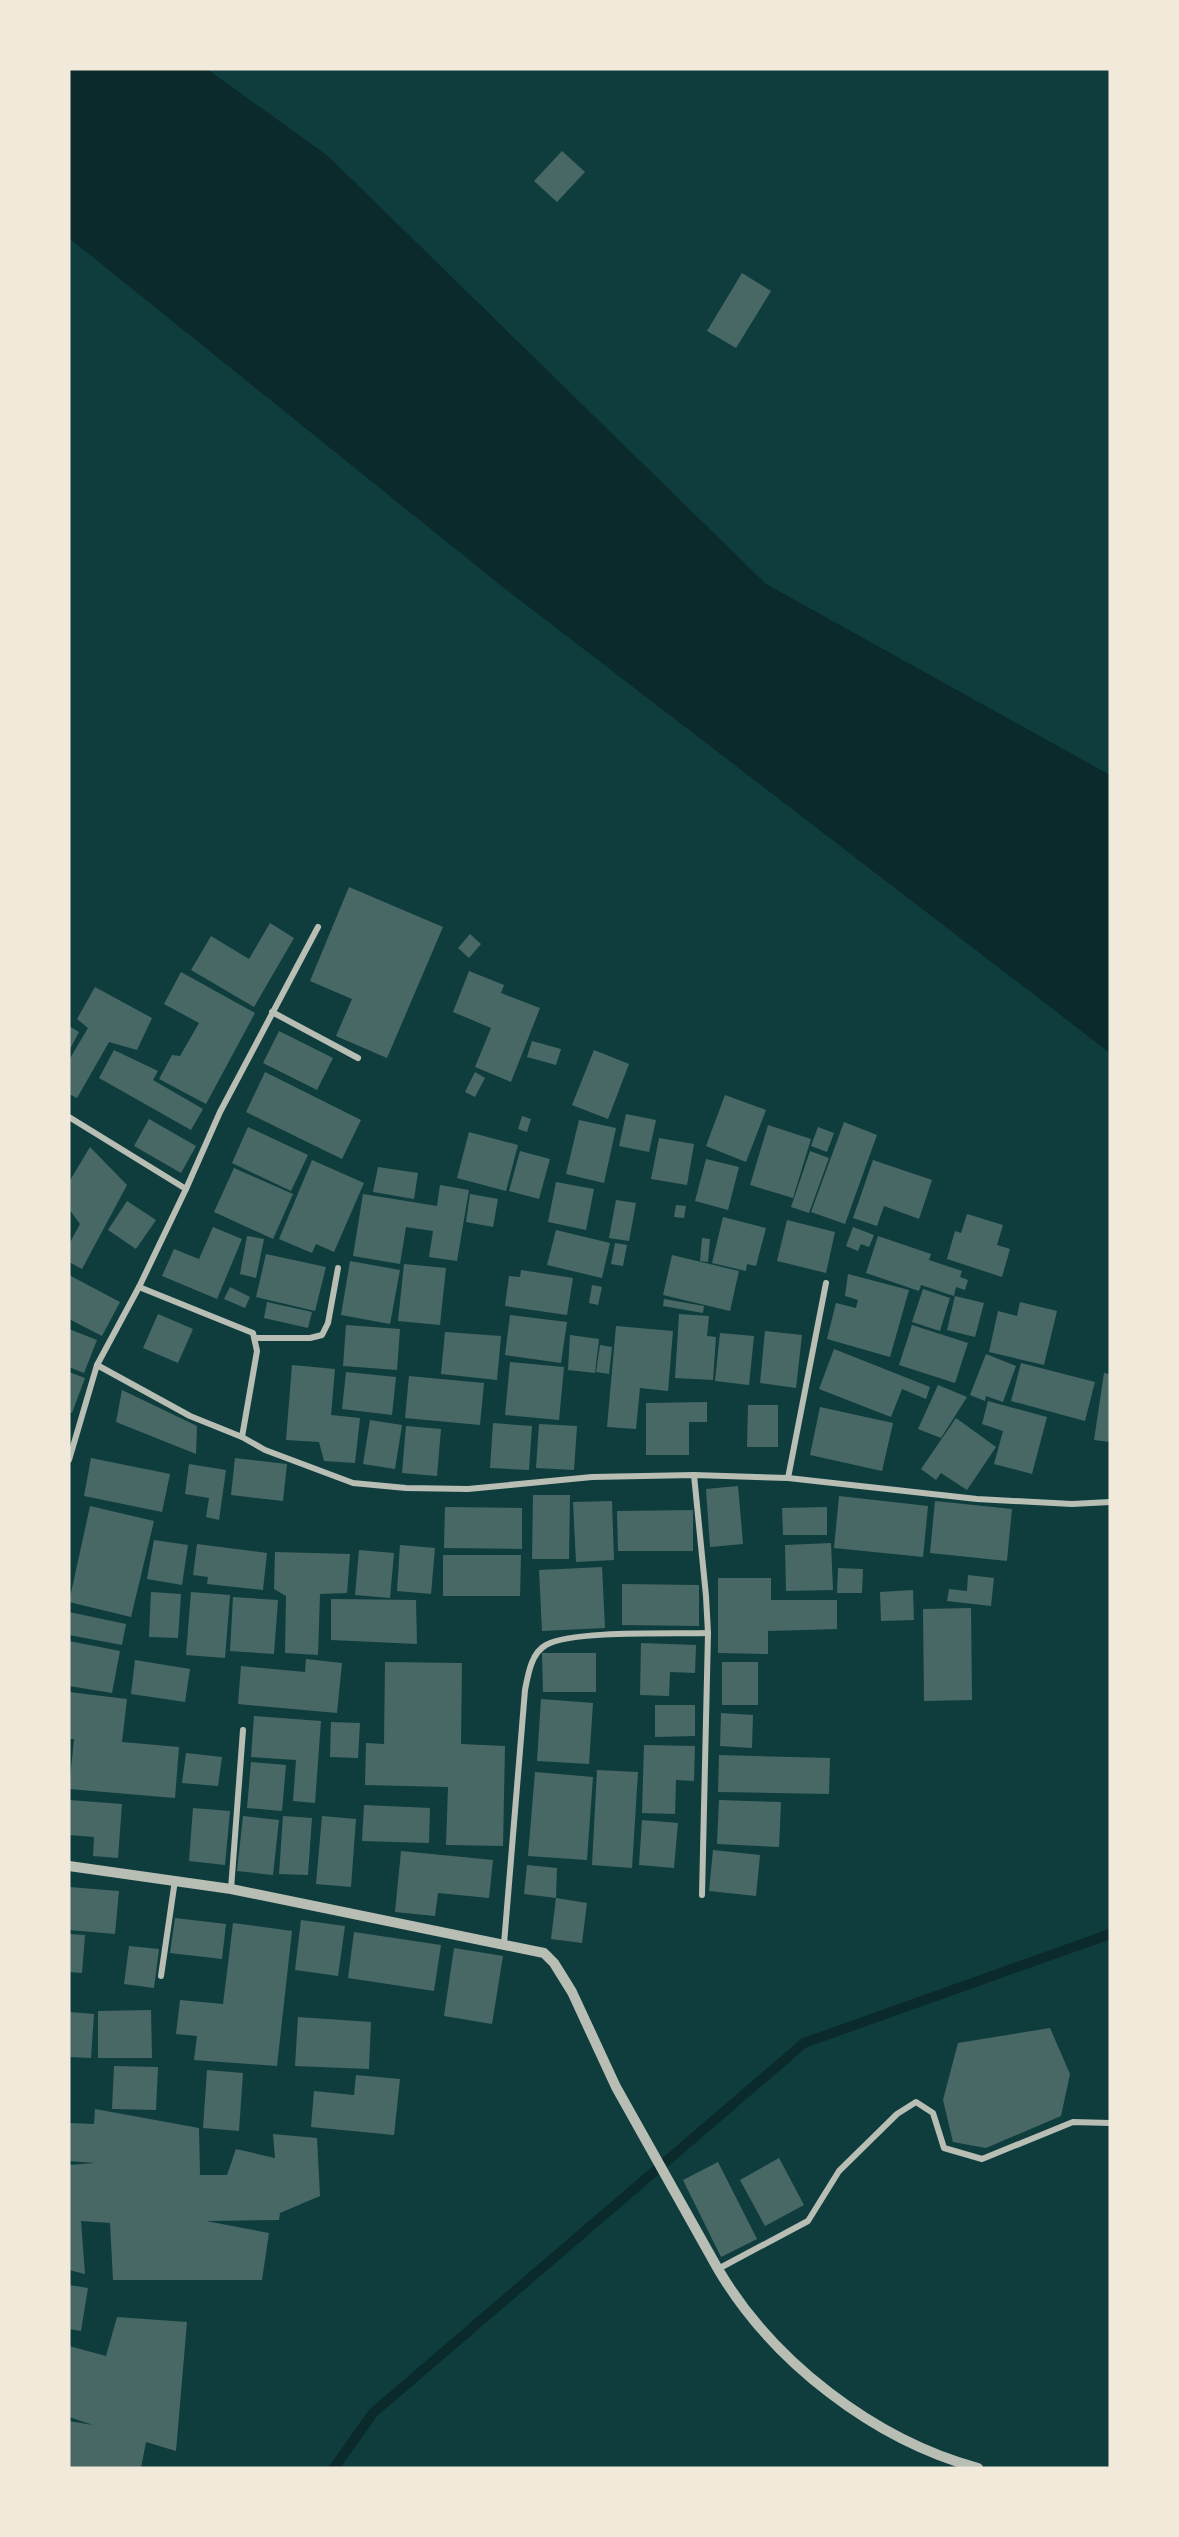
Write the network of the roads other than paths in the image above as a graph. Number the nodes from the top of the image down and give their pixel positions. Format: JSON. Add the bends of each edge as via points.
{"nodes":[{"id":1,"x":318,"y":927,"type":"dead end"},
{"id":2,"x":272,"y":1012,"type":"junction"},
{"id":3,"x":358,"y":1058,"type":"dead end"},
{"id":4,"x":69,"y":1117,"type":"edge"},
{"id":5,"x":186,"y":1189,"type":"junction"},
{"id":6,"x":338,"y":1268,"type":"dead end"},
{"id":7,"x":826,"y":1283,"type":"dead end"},
{"id":8,"x":139,"y":1287,"type":"junction"},
{"id":9,"x":256,"y":1338,"type":"junction"},
{"id":10,"x":97,"y":1365,"type":"junction"},
{"id":11,"x":243,"y":1437,"type":"junction"},
{"id":12,"x":69,"y":1461,"type":"edge"},
{"id":13,"x":694,"y":1475,"type":"junction"},
{"id":14,"x":788,"y":1478,"type":"junction"},
{"id":15,"x":1110,"y":1502,"type":"edge"},
{"id":16,"x":708,"y":1633,"type":"junction"},
{"id":17,"x":243,"y":1730,"type":"dead end"},
{"id":18,"x":69,"y":1866,"type":"edge"},
{"id":19,"x":175,"y":1880,"type":"junction"},
{"id":20,"x":231,"y":1889,"type":"junction"},
{"id":21,"x":702,"y":1895,"type":"dead end"},
{"id":22,"x":504,"y":1944,"type":"junction"},
{"id":23,"x":160,"y":1976,"type":"dead end"},
{"id":24,"x":1110,"y":2123,"type":"edge"},
{"id":25,"x":718,"y":2269,"type":"junction"},
{"id":26,"x":978,"y":2468,"type":"edge"}],
"edges":[{"from":1,"to":2,"type":"street"},
{"from":2,"to":3,"type":"street"},
{"from":2,"to":5,"type":"street","via":[[220,1112]]},
{"from":4,"to":5,"type":"street"},
{"from":5,"to":8,"type":"street"},
{"from":6,"to":9,"type":"street","via":[[328,1323],[322,1335]]},
{"from":7,"to":14,"type":"street"},
{"from":8,"to":9,"type":"street","via":[[254,1333]]},
{"from":8,"to":10,"type":"street"},
{"from":9,"to":11,"type":"street"},
{"from":10,"to":11,"type":"street","via":[[190,1416]]},
{"from":10,"to":12,"type":"street"},
{"from":11,"to":13,"type":"street","via":[[265,1450],[353,1483],[406,1488],[468,1490],[592,1477]]},
{"from":13,"to":14,"type":"street"},
{"from":13,"to":16,"type":"street"},
{"from":14,"to":15,"type":"street","via":[[977,1499]]},
{"from":16,"to":21,"type":"street"},
{"from":16,"to":22,"type":"street","via":[[592,1636],[556,1641],[538,1652],[525,1690]]},
{"from":17,"to":20,"type":"street"},
{"from":18,"to":19,"type":"street"},
{"from":19,"to":20,"type":"street"},
{"from":19,"to":23,"type":"street"},
{"from":20,"to":22,"type":"street"},
{"from":22,"to":25,"type":"street","via":[[544,1953],[554,1963],[582,2012],[616,2087]]},
{"from":24,"to":25,"type":"street","via":[[1073,2122],[982,2158],[944,2148],[933,2113],[916,2102],[897,2114],[839,2171],[808,2221]]},
{"from":25,"to":26,"type":"street","via":[[756,2324],[820,2385],[891,2434],[944,2459]]}]}
